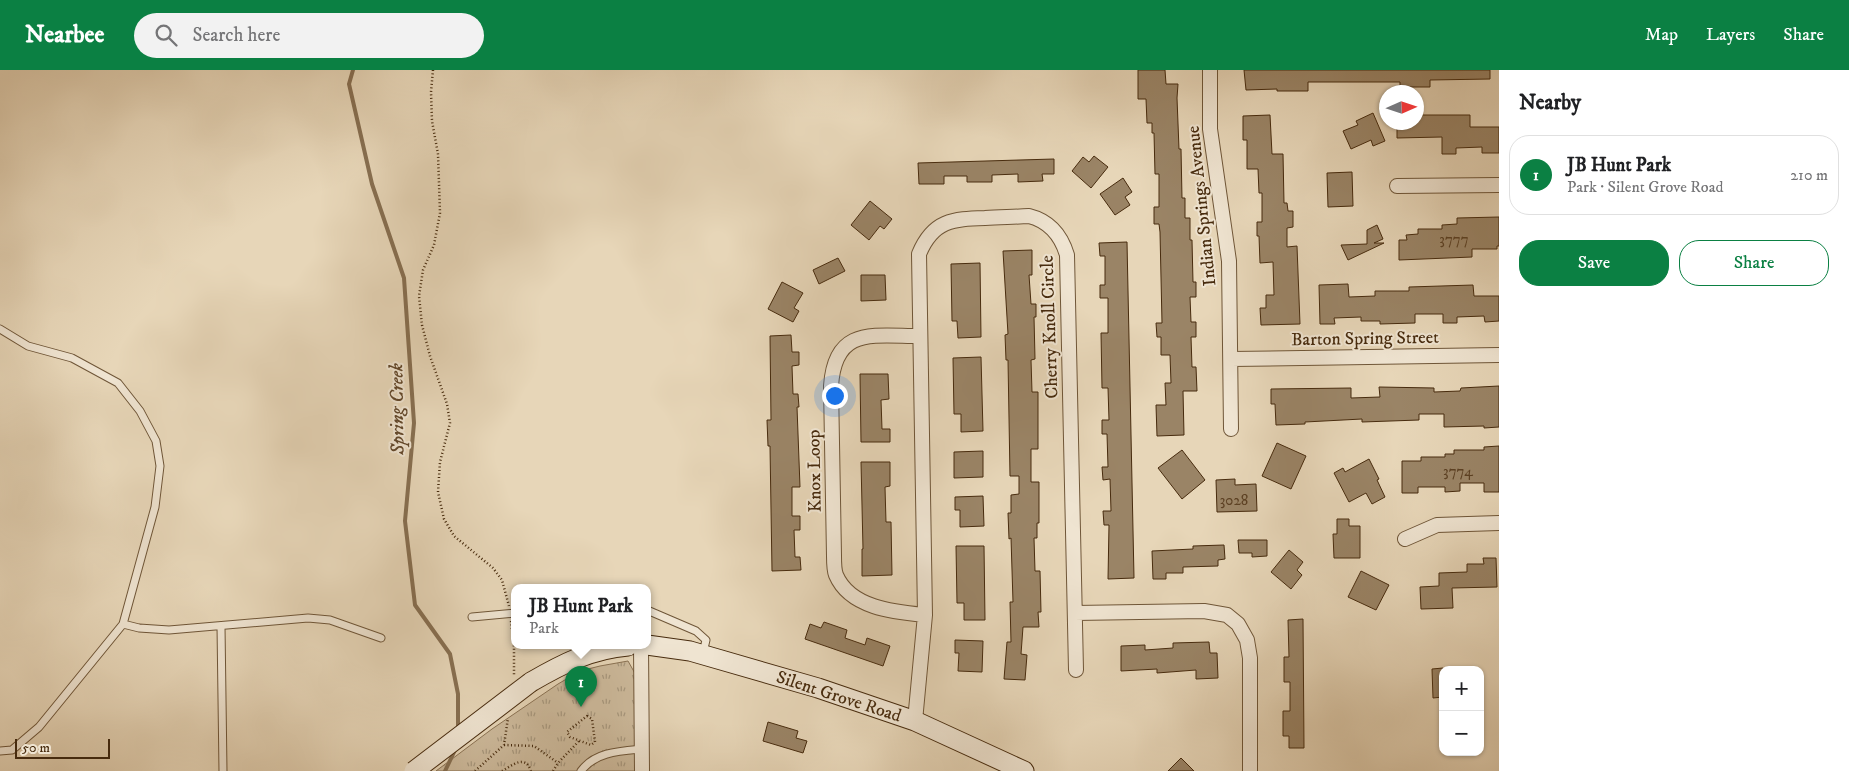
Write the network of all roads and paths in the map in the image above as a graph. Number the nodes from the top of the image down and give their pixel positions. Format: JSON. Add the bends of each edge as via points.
{"nodes":[{"id":1,"x":433,"y":70,"type":"edge"},
{"id":2,"x":1210,"y":70,"type":"edge"},
{"id":3,"x":1499,"y":185,"type":"edge"},
{"id":4,"x":1397,"y":186,"type":"dead end"},
{"id":5,"x":0,"y":329,"type":"edge"},
{"id":6,"x":920,"y":336,"type":"junction"},
{"id":7,"x":1499,"y":355,"type":"edge"},
{"id":8,"x":1231,"y":359,"type":"junction"},
{"id":9,"x":1231,"y":429,"type":"dead end"},
{"id":10,"x":1499,"y":523,"type":"edge"},
{"id":11,"x":1405,"y":539,"type":"dead end"},
{"id":12,"x":511,"y":610,"type":"edge"},
{"id":13,"x":651,"y":612,"type":"edge"},
{"id":14,"x":511,"y":613,"type":"edge"},
{"id":15,"x":1075,"y":613,"type":"junction"},
{"id":16,"x":925,"y":616,"type":"junction"},
{"id":17,"x":472,"y":617,"type":"dead end"},
{"id":18,"x":123,"y":624,"type":"junction"},
{"id":19,"x":221,"y":626,"type":"junction"},
{"id":20,"x":382,"y":638,"type":"dead end"},
{"id":21,"x":651,"y":646,"type":"edge"},
{"id":22,"x":515,"y":649,"type":"edge"},
{"id":23,"x":610,"y":649,"type":"edge"},
{"id":24,"x":641,"y":649,"type":"edge"},
{"id":25,"x":703,"y":655,"type":"junction"},
{"id":26,"x":1076,"y":670,"type":"dead end"},
{"id":27,"x":523,"y":679,"type":"junction"},
{"id":28,"x":510,"y":711,"type":"dead end"},
{"id":29,"x":915,"y":721,"type":"junction"},
{"id":30,"x":579,"y":741,"type":"junction"},
{"id":31,"x":504,"y":744,"type":"junction"},
{"id":32,"x":642,"y":749,"type":"junction"},
{"id":33,"x":0,"y":750,"type":"edge"},
{"id":34,"x":558,"y":763,"type":"junction"},
{"id":35,"x":223,"y":771,"type":"edge"},
{"id":36,"x":414,"y":771,"type":"edge"},
{"id":37,"x":475,"y":771,"type":"edge"},
{"id":38,"x":502,"y":771,"type":"edge"},
{"id":39,"x":531,"y":771,"type":"edge"},
{"id":40,"x":553,"y":771,"type":"edge"},
{"id":41,"x":581,"y":771,"type":"edge"},
{"id":42,"x":642,"y":771,"type":"edge"},
{"id":43,"x":1024,"y":771,"type":"edge"},
{"id":44,"x":1250,"y":771,"type":"edge"}],
"edges":[{"from":1,"to":12,"type":"path","via":[[432,121],[438,154],[440,213],[419,296],[424,332],[450,423],[440,462],[438,492],[444,519],[454,536],[493,568],[502,580]]},
{"from":2,"to":8,"type":"street","name":"Indian Springs Avenue","via":[[1210,129],[1229,261]]},
{"from":3,"to":4,"type":"street"},
{"from":5,"to":18,"type":"lane","via":[[28,346],[72,358],[118,383],[140,411],[156,441],[160,466],[155,507]]},
{"from":6,"to":15,"type":"street","name":"Cherry Knoll Circle","via":[[919,254],[930,234],[942,224],[957,219],[1028,216],[1040,219],[1056,232],[1067,255]]},
{"from":6,"to":16,"type":"street","name":"Cherry Knoll Circle"},
{"from":6,"to":16,"type":"street","name":"Knox Loop","via":[[874,336],[849,343],[836,356],[831,396],[836,574],[844,588],[859,599],[874,606]]},
{"from":7,"to":8,"type":"street","name":"Barton Spring Street"},
{"from":8,"to":9,"type":"street","name":"Indian Springs Avenue"},
{"from":10,"to":11,"type":"street","via":[[1437,525]]},
{"from":13,"to":25,"type":"lane","via":[[696,631],[706,640]]},
{"from":14,"to":17,"type":"lane"},
{"from":15,"to":26,"type":"street","name":"Cherry Knoll Circle"},
{"from":15,"to":44,"type":"street","via":[[1204,611],[1227,615],[1238,624],[1248,640],[1250,658]]},
{"from":16,"to":29,"type":"street","name":"Cherry Knoll Circle"},
{"from":18,"to":19,"type":"lane","via":[[169,630]]},
{"from":18,"to":33,"type":"lane","via":[[39,727],[12,750]]},
{"from":19,"to":20,"type":"lane","via":[[308,618],[330,620]]},
{"from":19,"to":35,"type":"lane"},
{"from":21,"to":25,"type":"street","name":"Silent Grove Road"},
{"from":22,"to":27,"type":"path"},
{"from":23,"to":27,"type":"street","via":[[592,652]]},
{"from":24,"to":32,"type":"street"},
{"from":25,"to":29,"type":"street","name":"Silent Grove Road","via":[[818,688]]},
{"from":27,"to":36,"type":"street","bridge":true},
{"from":28,"to":31,"type":"path"},
{"from":29,"to":43,"type":"street","name":"Silent Grove Road"},
{"from":30,"to":30,"type":"path","via":[[592,745],[595,742],[590,717],[584,717],[567,732],[570,738]]},
{"from":30,"to":34,"type":"path"},
{"from":31,"to":34,"type":"path","via":[[534,746]]},
{"from":31,"to":37,"type":"path"},
{"from":32,"to":41,"type":"lane","via":[[609,753],[587,762]]},
{"from":32,"to":42,"type":"street"},
{"from":34,"to":40,"type":"path"},
{"from":38,"to":39,"type":"path","via":[[524,762],[528,763]]}]}
